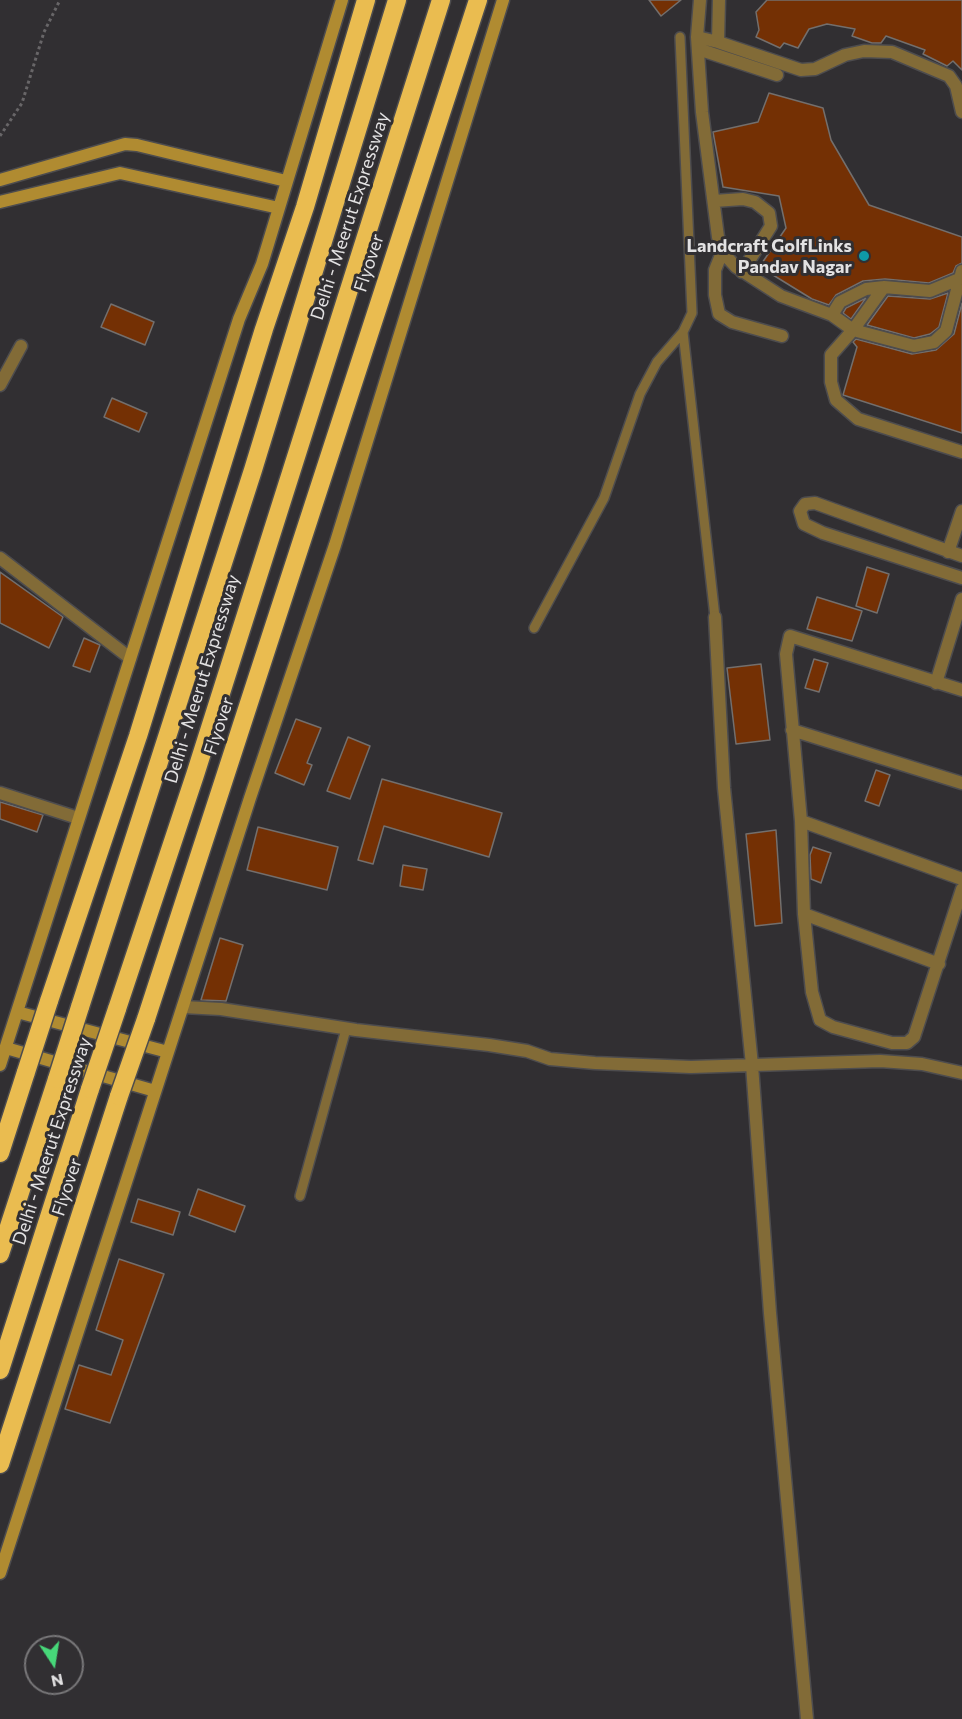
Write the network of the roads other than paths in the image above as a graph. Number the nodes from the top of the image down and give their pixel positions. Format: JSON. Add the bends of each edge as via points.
{"nodes":[{"id":1,"x":342,"y":0,"type":"edge"},
{"id":2,"x":366,"y":0,"type":"edge"},
{"id":3,"x":397,"y":0,"type":"edge"},
{"id":4,"x":441,"y":0,"type":"edge"},
{"id":5,"x":478,"y":0,"type":"edge"},
{"id":6,"x":503,"y":0,"type":"edge"},
{"id":7,"x":700,"y":0,"type":"edge"},
{"id":8,"x":719,"y":0,"type":"edge"},
{"id":9,"x":680,"y":37,"type":"dead end"},
{"id":10,"x":718,"y":42,"type":"junction"},
{"id":11,"x":698,"y":43,"type":"junction"},
{"id":12,"x":777,"y":75,"type":"dead end"},
{"id":13,"x":962,"y":112,"type":"edge"},
{"id":14,"x":0,"y":180,"type":"edge"},
{"id":15,"x":286,"y":181,"type":"junction"},
{"id":16,"x":714,"y":201,"type":"junction"},
{"id":17,"x":0,"y":202,"type":"edge"},
{"id":18,"x":279,"y":208,"type":"junction"},
{"id":19,"x":723,"y":250,"type":"junction"},
{"id":20,"x":742,"y":272,"type":"junction"},
{"id":21,"x":961,"y":275,"type":"edge"},
{"id":22,"x":884,"y":286,"type":"junction"},
{"id":23,"x":832,"y":315,"type":"junction"},
{"id":24,"x":853,"y":330,"type":"junction"},
{"id":25,"x":683,"y":332,"type":"junction"},
{"id":26,"x":783,"y":336,"type":"dead end"},
{"id":27,"x":21,"y":346,"type":"dead end"},
{"id":28,"x":0,"y":385,"type":"edge"},
{"id":29,"x":962,"y":452,"type":"edge"},
{"id":30,"x":962,"y":511,"type":"edge"},
{"id":31,"x":948,"y":552,"type":"junction"},
{"id":32,"x":962,"y":556,"type":"edge"},
{"id":33,"x":0,"y":558,"type":"edge"},
{"id":34,"x":962,"y":578,"type":"edge"},
{"id":35,"x":962,"y":599,"type":"edge"},
{"id":36,"x":715,"y":617,"type":"joint"},
{"id":37,"x":534,"y":628,"type":"dead end"},
{"id":38,"x":130,"y":658,"type":"junction"},
{"id":39,"x":936,"y":683,"type":"junction"},
{"id":40,"x":962,"y":690,"type":"edge"},
{"id":41,"x":792,"y":730,"type":"junction"},
{"id":42,"x":962,"y":783,"type":"edge"},
{"id":43,"x":0,"y":793,"type":"edge"},
{"id":44,"x":78,"y":818,"type":"junction"},
{"id":45,"x":801,"y":821,"type":"junction"},
{"id":46,"x":962,"y":879,"type":"edge"},
{"id":47,"x":962,"y":888,"type":"edge"},
{"id":48,"x":804,"y":914,"type":"junction"},
{"id":49,"x":939,"y":964,"type":"junction"},
{"id":50,"x":183,"y":1007,"type":"junction"},
{"id":51,"x":17,"y":1012,"type":"junction"},
{"id":52,"x":346,"y":1029,"type":"junction"},
{"id":53,"x":3,"y":1047,"type":"edge"},
{"id":54,"x":168,"y":1052,"type":"junction"},
{"id":55,"x":0,"y":1065,"type":"edge"},
{"id":56,"x":752,"y":1065,"type":"junction"},
{"id":57,"x":962,"y":1073,"type":"edge"},
{"id":58,"x":155,"y":1091,"type":"junction"},
{"id":59,"x":0,"y":1153,"type":"edge"},
{"id":60,"x":300,"y":1196,"type":"dead end"},
{"id":61,"x":0,"y":1254,"type":"edge"},
{"id":62,"x":0,"y":1370,"type":"edge"},
{"id":63,"x":0,"y":1464,"type":"edge"},
{"id":64,"x":0,"y":1573,"type":"edge"},
{"id":65,"x":807,"y":1719,"type":"edge"}],
"edges":[{"from":1,"to":15,"type":"street"},
{"from":2,"to":59,"type":"highway","bridge":true,"via":[[138,736]]},
{"from":3,"to":61,"type":"highway","name":"Delhi - Meerut Expressway","bridge":true,"via":[[253,470]]},
{"from":4,"to":62,"type":"highway","name":"Delhi - Meerut Expressway","bridge":true,"via":[[195,775]]},
{"from":5,"to":63,"type":"highway","name":"Flyover","bridge":true},
{"from":6,"to":50,"type":"street","via":[[334,545]]},
{"from":7,"to":11,"type":"street"},
{"from":8,"to":10,"type":"street"},
{"from":9,"to":25,"type":"lane","via":[[693,298],[692,313]]},
{"from":10,"to":11,"type":"street"},
{"from":10,"to":13,"type":"street","via":[[801,70],[864,51],[892,52],[949,76],[956,86]]},
{"from":11,"to":12,"type":"street"},
{"from":11,"to":16,"type":"street"},
{"from":14,"to":15,"type":"street","via":[[125,144]]},
{"from":15,"to":18,"type":"street"},
{"from":16,"to":19,"type":"street"},
{"from":16,"to":20,"type":"street","via":[[743,199],[755,202],[769,213],[771,226]]},
{"from":17,"to":18,"type":"street","via":[[120,173]]},
{"from":18,"to":38,"type":"street","via":[[262,264],[235,330]]},
{"from":19,"to":20,"type":"street"},
{"from":19,"to":26,"type":"street","via":[[715,270],[719,314],[732,322]]},
{"from":20,"to":23,"type":"street","via":[[781,297]]},
{"from":21,"to":22,"type":"street","via":[[930,291]]},
{"from":21,"to":24,"type":"street","via":[[946,331],[934,342],[914,346]]},
{"from":22,"to":23,"type":"street","via":[[866,289],[840,302]]},
{"from":22,"to":24,"type":"street"},
{"from":23,"to":24,"type":"street"},
{"from":24,"to":29,"type":"street","via":[[831,355],[836,400],[858,419]]},
{"from":25,"to":36,"type":"lane"},
{"from":25,"to":37,"type":"lane","via":[[657,362],[640,393],[604,498]]},
{"from":27,"to":28,"type":"street"},
{"from":30,"to":31,"type":"street"},
{"from":31,"to":32,"type":"street"},
{"from":31,"to":34,"type":"street","via":[[814,503],[805,504],[800,511],[804,524],[823,533]]},
{"from":33,"to":38,"type":"street"},
{"from":35,"to":39,"type":"street"},
{"from":36,"to":56,"type":"street","via":[[724,788]]},
{"from":38,"to":44,"type":"street"},
{"from":39,"to":40,"type":"street"},
{"from":39,"to":41,"type":"street","via":[[790,636],[786,654]]},
{"from":41,"to":42,"type":"street"},
{"from":41,"to":45,"type":"street"},
{"from":43,"to":44,"type":"street"},
{"from":44,"to":51,"type":"street"},
{"from":45,"to":46,"type":"street"},
{"from":45,"to":48,"type":"street"},
{"from":47,"to":49,"type":"street"},
{"from":48,"to":49,"type":"street"},
{"from":48,"to":49,"type":"street","via":[[816,1012],[820,1020],[833,1027],[892,1043],[907,1043],[914,1037]]},
{"from":50,"to":52,"type":"street","via":[[221,1009]]},
{"from":50,"to":54,"type":"street"},
{"from":51,"to":53,"type":"street"},
{"from":51,"to":54,"type":"street"},
{"from":52,"to":56,"type":"street","via":[[489,1045],[550,1059],[691,1067]]},
{"from":52,"to":60,"type":"lane"},
{"from":53,"to":55,"type":"street"},
{"from":53,"to":58,"type":"street"},
{"from":54,"to":58,"type":"street"},
{"from":56,"to":57,"type":"street","via":[[879,1061],[922,1064]]},
{"from":56,"to":65,"type":"street"},
{"from":58,"to":64,"type":"street"}]}
